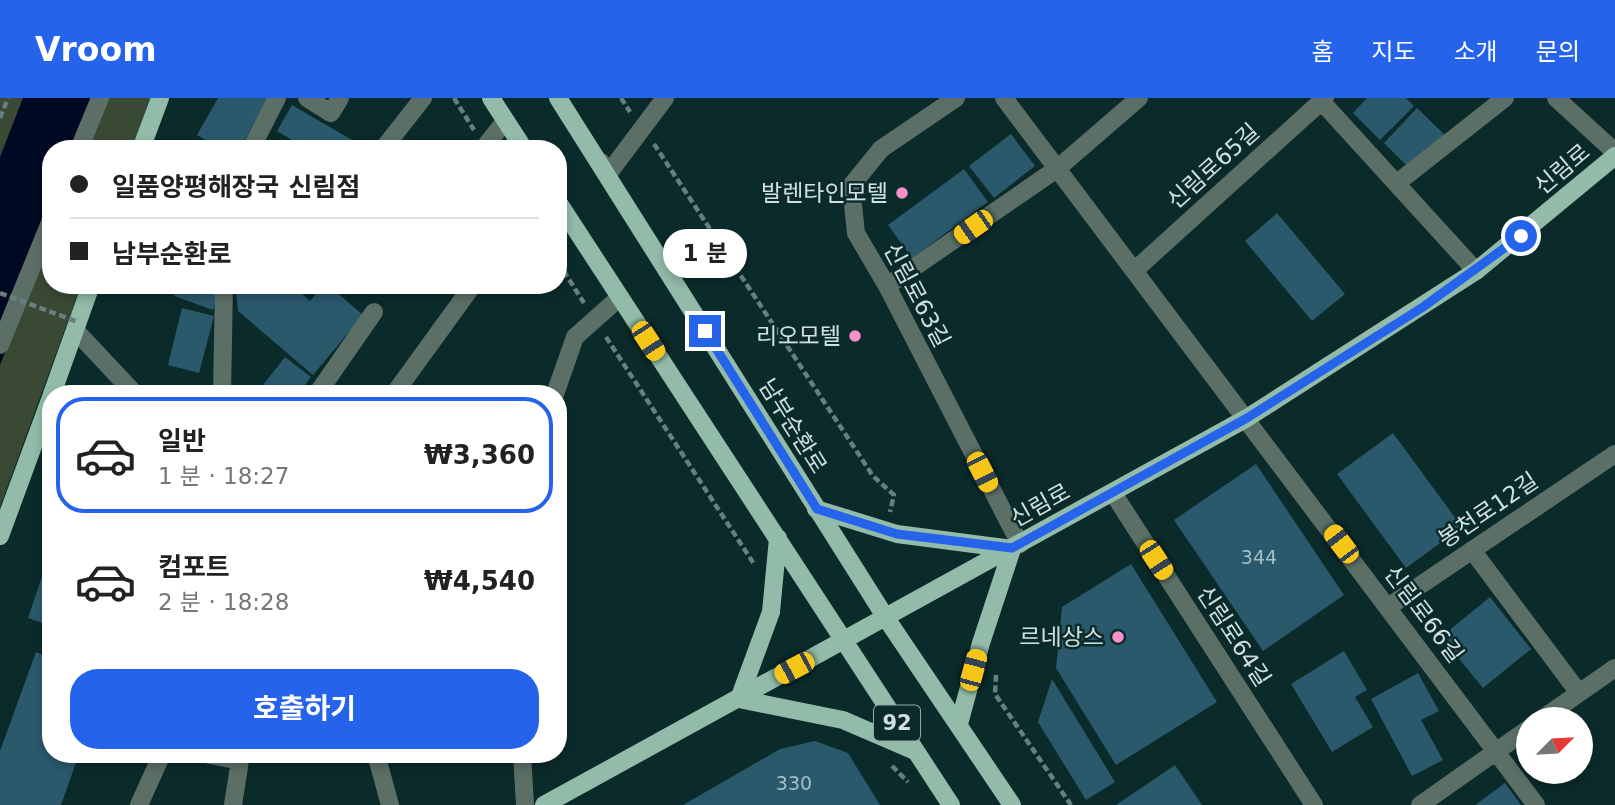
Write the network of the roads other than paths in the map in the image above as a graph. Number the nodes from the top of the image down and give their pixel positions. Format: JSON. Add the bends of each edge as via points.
{"nodes":[{"id":1,"x":100,"y":98,"type":"edge"},
{"id":2,"x":160,"y":98,"type":"edge"},
{"id":3,"x":277,"y":98,"type":"edge"},
{"id":4,"x":307,"y":98,"type":"edge"},
{"id":5,"x":340,"y":98,"type":"edge"},
{"id":6,"x":423,"y":98,"type":"edge"},
{"id":7,"x":491,"y":98,"type":"edge"},
{"id":8,"x":558,"y":98,"type":"edge"},
{"id":9,"x":566,"y":98,"type":"edge"},
{"id":10,"x":665,"y":98,"type":"edge"},
{"id":11,"x":956,"y":98,"type":"edge"},
{"id":12,"x":1004,"y":98,"type":"edge"},
{"id":13,"x":1139,"y":98,"type":"edge"},
{"id":14,"x":1505,"y":98,"type":"edge"},
{"id":15,"x":1556,"y":98,"type":"edge"},
{"id":16,"x":1323,"y":99,"type":"edge"},
{"id":17,"x":506,"y":121,"type":"junction"},
{"id":18,"x":83,"y":140,"type":"edge"},
{"id":19,"x":144,"y":140,"type":"edge"},
{"id":20,"x":256,"y":140,"type":"edge"},
{"id":21,"x":390,"y":140,"type":"edge"},
{"id":22,"x":490,"y":140,"type":"edge"},
{"id":23,"x":518,"y":140,"type":"edge"},
{"id":24,"x":1615,"y":154,"type":"edge"},
{"id":25,"x":1058,"y":168,"type":"junction"},
{"id":26,"x":608,"y":174,"type":"junction"},
{"id":27,"x":1397,"y":183,"type":"junction"},
{"id":28,"x":567,"y":216,"type":"edge"},
{"id":29,"x":42,"y":242,"type":"edge"},
{"id":30,"x":1135,"y":270,"type":"junction"},
{"id":31,"x":1476,"y":271,"type":"junction"},
{"id":32,"x":887,"y":286,"type":"junction"},
{"id":33,"x":88,"y":294,"type":"edge"},
{"id":34,"x":224,"y":294,"type":"edge"},
{"id":35,"x":466,"y":294,"type":"edge"},
{"id":36,"x":620,"y":297,"type":"junction"},
{"id":37,"x":374,"y":312,"type":"dead end"},
{"id":38,"x":76,"y":326,"type":"junction"},
{"id":39,"x":0,"y":345,"type":"edge"},
{"id":40,"x":55,"y":385,"type":"edge"},
{"id":41,"x":127,"y":385,"type":"edge"},
{"id":42,"x":222,"y":385,"type":"edge"},
{"id":43,"x":323,"y":385,"type":"edge"},
{"id":44,"x":401,"y":385,"type":"edge"},
{"id":45,"x":558,"y":385,"type":"edge"},
{"id":46,"x":1247,"y":418,"type":"junction"},
{"id":47,"x":42,"y":420,"type":"edge"},
{"id":48,"x":1615,"y":454,"type":"edge"},
{"id":49,"x":1113,"y":493,"type":"junction"},
{"id":50,"x":817,"y":509,"type":"junction"},
{"id":51,"x":0,"y":536,"type":"edge"},
{"id":52,"x":778,"y":538,"type":"junction"},
{"id":53,"x":1016,"y":546,"type":"junction"},
{"id":54,"x":1472,"y":550,"type":"junction"},
{"id":55,"x":1388,"y":607,"type":"junction"},
{"id":56,"x":886,"y":618,"type":"junction"},
{"id":57,"x":844,"y":640,"type":"junction"},
{"id":58,"x":1615,"y":668,"type":"edge"},
{"id":59,"x":1579,"y":693,"type":"junction"},
{"id":60,"x":738,"y":699,"type":"junction"},
{"id":61,"x":1559,"y":707,"type":"edge"},
{"id":62,"x":959,"y":724,"type":"junction"},
{"id":63,"x":1516,"y":738,"type":"edge"},
{"id":64,"x":916,"y":751,"type":"junction"},
{"id":65,"x":1496,"y":751,"type":"junction"},
{"id":66,"x":158,"y":763,"type":"edge"},
{"id":67,"x":239,"y":763,"type":"edge"},
{"id":68,"x":378,"y":763,"type":"edge"},
{"id":69,"x":523,"y":763,"type":"edge"},
{"id":70,"x":929,"y":772,"type":"junction"},
{"id":71,"x":939,"y":800,"type":"edge"},
{"id":72,"x":139,"y":805,"type":"edge"},
{"id":73,"x":233,"y":805,"type":"edge"},
{"id":74,"x":390,"y":805,"type":"edge"},
{"id":75,"x":525,"y":805,"type":"edge"},
{"id":76,"x":544,"y":805,"type":"edge"},
{"id":77,"x":951,"y":805,"type":"edge"},
{"id":78,"x":1012,"y":805,"type":"edge"},
{"id":79,"x":1314,"y":805,"type":"edge"},
{"id":80,"x":1420,"y":805,"type":"edge"},
{"id":81,"x":1536,"y":805,"type":"edge"}],
"edges":[{"from":1,"to":18,"type":"street"},
{"from":2,"to":19,"type":"main road"},
{"from":3,"to":20,"type":"street"},
{"from":4,"to":5,"type":"street","via":[[331,113]]},
{"from":6,"to":21,"type":"street"},
{"from":7,"to":17,"type":"main road"},
{"from":8,"to":26,"type":"main road","name":"남부순환로","number":"92"},
{"from":9,"to":26,"type":"street"},
{"from":10,"to":26,"type":"street"},
{"from":11,"to":32,"type":"street","name":"신림로63길","via":[[881,149],[851,186],[856,233]]},
{"from":12,"to":25,"type":"street"},
{"from":13,"to":25,"type":"street"},
{"from":14,"to":27,"type":"street"},
{"from":15,"to":24,"type":"street"},
{"from":16,"to":27,"type":"street"},
{"from":16,"to":30,"type":"street","name":"신림로65길"},
{"from":17,"to":22,"type":"street"},
{"from":17,"to":23,"type":"main road"},
{"from":24,"to":31,"type":"main road","name":"신림로"},
{"from":25,"to":30,"type":"street"},
{"from":25,"to":32,"type":"street"},
{"from":26,"to":50,"type":"main road","name":"남부순환로","number":"92"},
{"from":27,"to":31,"type":"street"},
{"from":28,"to":36,"type":"main road","number":"92"},
{"from":29,"to":39,"type":"street"},
{"from":30,"to":46,"type":"street"},
{"from":31,"to":46,"type":"main road","name":"신림로"},
{"from":32,"to":53,"type":"street","name":"신림로63길"},
{"from":33,"to":38,"type":"main road"},
{"from":34,"to":42,"type":"street"},
{"from":35,"to":44,"type":"street"},
{"from":36,"to":45,"type":"street","via":[[575,337]]},
{"from":36,"to":52,"type":"main road","number":"92"},
{"from":37,"to":43,"type":"street"},
{"from":38,"to":40,"type":"main road"},
{"from":38,"to":41,"type":"street"},
{"from":46,"to":49,"type":"main road","name":"신림로"},
{"from":46,"to":55,"type":"street","name":"신림로66길"},
{"from":47,"to":51,"type":"main road"},
{"from":48,"to":54,"type":"street","name":"봉천로12길"},
{"from":49,"to":53,"type":"main road","name":"신림로"},
{"from":49,"to":79,"type":"street","name":"신림로64길"},
{"from":50,"to":53,"type":"main road","via":[[897,534]]},
{"from":50,"to":56,"type":"main road","name":"남부순환로","number":"92"},
{"from":52,"to":57,"type":"main road","number":"92"},
{"from":52,"to":60,"type":"main road","via":[[771,612]]},
{"from":53,"to":56,"type":"main road","name":"신림로"},
{"from":53,"to":62,"type":"main road","via":[[981,643]]},
{"from":54,"to":55,"type":"street","name":"봉천로12길"},
{"from":54,"to":59,"type":"street"},
{"from":55,"to":65,"type":"street","name":"신림로66길"},
{"from":56,"to":57,"type":"main road","name":"신림로"},
{"from":56,"to":62,"type":"main road","name":"남부순환로","number":"92"},
{"from":57,"to":60,"type":"main road","name":"신림로"},
{"from":57,"to":64,"type":"main road","number":"92"},
{"from":58,"to":59,"type":"street"},
{"from":59,"to":61,"type":"street"},
{"from":60,"to":64,"type":"main road","via":[[843,720]]},
{"from":60,"to":76,"type":"main road","name":"신림로"},
{"from":62,"to":78,"type":"main road","name":"남부순환로","number":"92"},
{"from":63,"to":65,"type":"street"},
{"from":64,"to":70,"type":"main road","number":"92"},
{"from":65,"to":80,"type":"street"},
{"from":65,"to":81,"type":"street","name":"신림로66길"},
{"from":66,"to":72,"type":"street"},
{"from":67,"to":73,"type":"street"},
{"from":68,"to":74,"type":"street"},
{"from":69,"to":75,"type":"street"},
{"from":70,"to":71,"type":"street"},
{"from":70,"to":77,"type":"main road","number":"92"}]}
